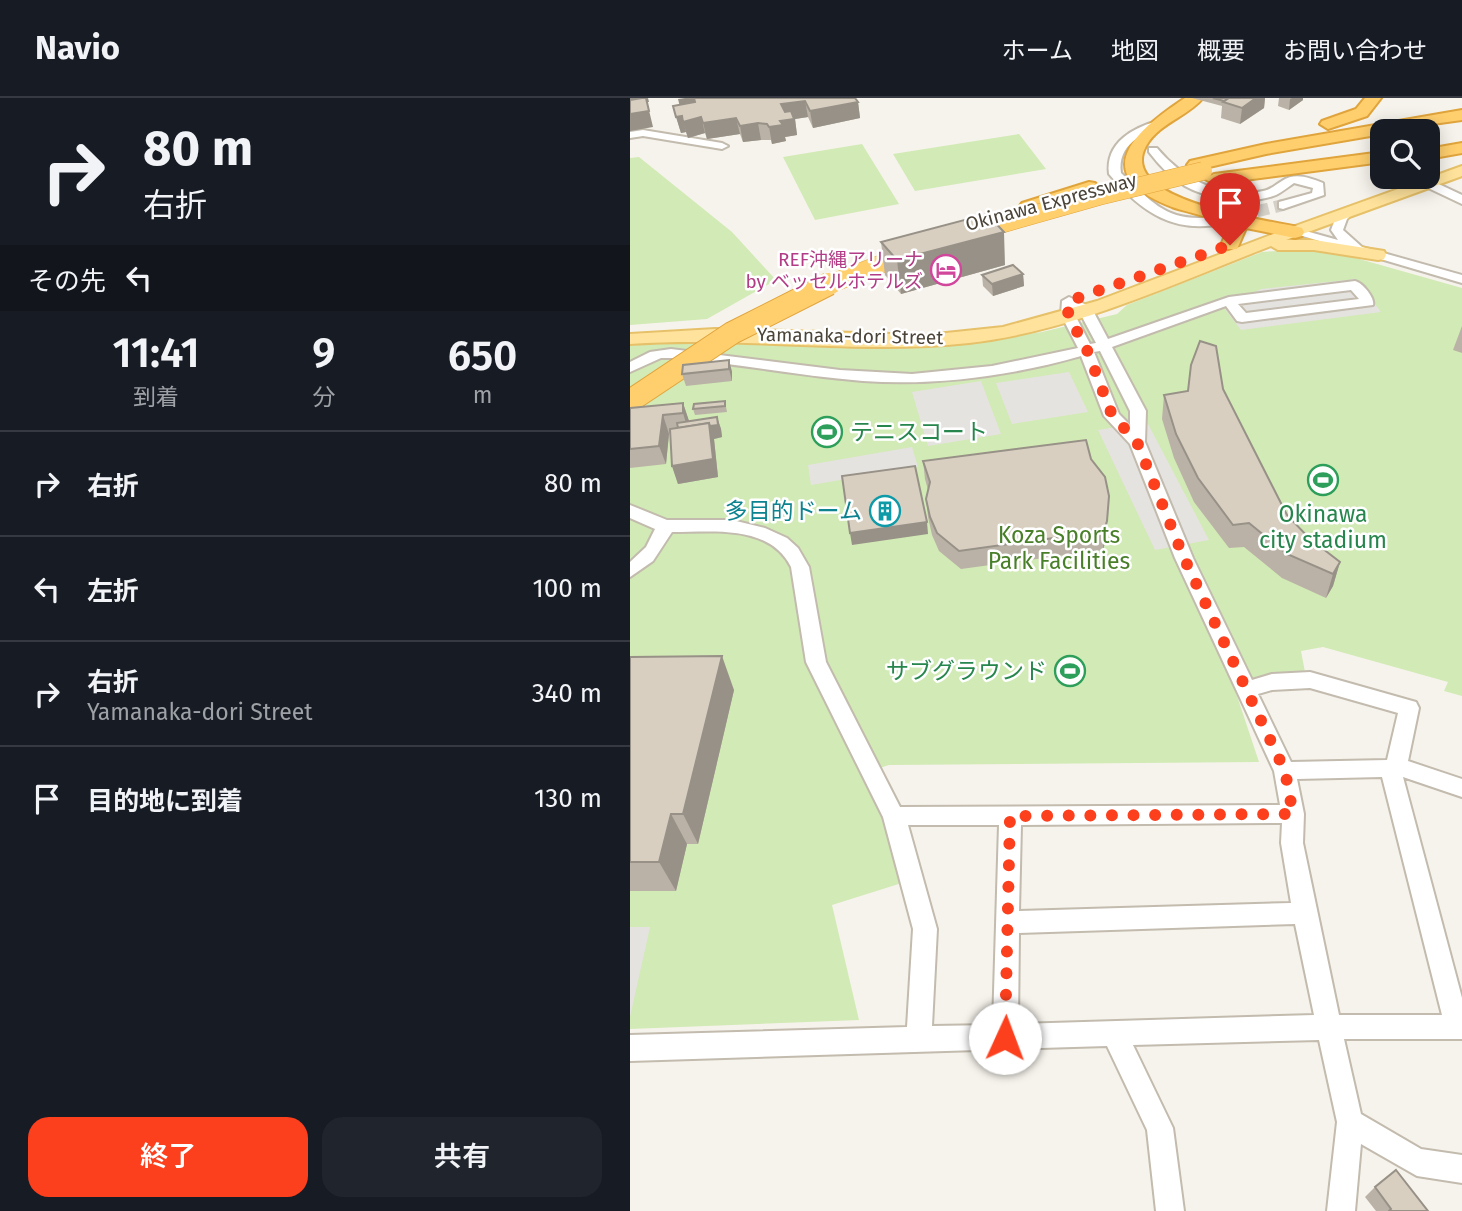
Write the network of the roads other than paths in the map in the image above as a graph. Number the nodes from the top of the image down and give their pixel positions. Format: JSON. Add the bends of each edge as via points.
{"nodes":[{"id":1,"x":1195,"y":98,"type":"edge"},
{"id":2,"x":1373,"y":98,"type":"edge"},
{"id":3,"x":1214,"y":102,"type":"edge"},
{"id":4,"x":1455,"y":115,"type":"edge"},
{"id":5,"x":630,"y":135,"type":"edge"},
{"id":6,"x":1370,"y":138,"type":"edge"},
{"id":7,"x":722,"y":146,"type":"dead end"},
{"id":8,"x":1462,"y":148,"type":"edge"},
{"id":9,"x":1153,"y":150,"type":"junction"},
{"id":10,"x":1440,"y":152,"type":"edge"},
{"id":11,"x":1370,"y":159,"type":"edge"},
{"id":12,"x":1462,"y":162,"type":"edge"},
{"id":13,"x":1201,"y":169,"type":"junction"},
{"id":14,"x":1440,"y":171,"type":"edge"},
{"id":15,"x":1462,"y":171,"type":"edge"},
{"id":16,"x":1440,"y":175,"type":"edge"},
{"id":17,"x":1440,"y":187,"type":"edge"},
{"id":18,"x":1390,"y":189,"type":"edge"},
{"id":19,"x":1399,"y":189,"type":"edge"},
{"id":20,"x":1462,"y":200,"type":"edge"},
{"id":21,"x":1348,"y":212,"type":"junction"},
{"id":22,"x":1223,"y":218,"type":"junction"},
{"id":23,"x":1284,"y":223,"type":"junction"},
{"id":24,"x":1230,"y":245,"type":"junction"},
{"id":25,"x":1250,"y":248,"type":"junction"},
{"id":26,"x":1359,"y":250,"type":"junction"},
{"id":27,"x":905,"y":255,"type":"junction"},
{"id":28,"x":1378,"y":255,"type":"junction"},
{"id":29,"x":1462,"y":279,"type":"edge"},
{"id":30,"x":1229,"y":301,"type":"junction"},
{"id":31,"x":1074,"y":309,"type":"junction"},
{"id":32,"x":630,"y":330,"type":"edge"},
{"id":33,"x":630,"y":339,"type":"edge"},
{"id":34,"x":1104,"y":344,"type":"junction"},
{"id":35,"x":1087,"y":350,"type":"junction"},
{"id":36,"x":630,"y":368,"type":"edge"},
{"id":37,"x":630,"y":385,"type":"edge"},
{"id":38,"x":630,"y":401,"type":"edge"},
{"id":39,"x":1137,"y":442,"type":"junction"},
{"id":40,"x":630,"y":510,"type":"edge"},
{"id":41,"x":665,"y":526,"type":"junction"},
{"id":42,"x":630,"y":571,"type":"edge"},
{"id":43,"x":1247,"y":689,"type":"junction"},
{"id":44,"x":1393,"y":768,"type":"junction"},
{"id":45,"x":1285,"y":771,"type":"junction"},
{"id":46,"x":1462,"y":788,"type":"edge"},
{"id":47,"x":1293,"y":814,"type":"junction"},
{"id":48,"x":894,"y":816,"type":"junction"},
{"id":49,"x":1010,"y":816,"type":"junction"},
{"id":50,"x":1304,"y":913,"type":"junction"},
{"id":51,"x":1008,"y":922,"type":"junction"},
{"id":52,"x":1459,"y":1026,"type":"edge"},
{"id":53,"x":1331,"y":1027,"type":"junction"},
{"id":54,"x":1115,"y":1035,"type":"junction"},
{"id":55,"x":919,"y":1038,"type":"junction"},
{"id":56,"x":1005,"y":1038,"type":"junction"},
{"id":57,"x":630,"y":1048,"type":"edge"},
{"id":58,"x":1350,"y":1122,"type":"junction"},
{"id":59,"x":1462,"y":1169,"type":"edge"},
{"id":60,"x":1170,"y":1211,"type":"edge"},
{"id":61,"x":1341,"y":1211,"type":"edge"}],
"edges":[{"from":1,"to":22,"type":"highway","via":[[1137,147],[1134,171],[1145,186],[1166,198]]},
{"from":2,"to":13,"type":"highway","via":[[1370,108],[1358,115]]},
{"from":3,"to":9,"type":"highway","via":[[1161,139]]},
{"from":4,"to":13,"type":"highway","name":"Okinawa Expressway","via":[[1292,144]]},
{"from":5,"to":7,"type":"street","via":[[643,133]]},
{"from":6,"to":13,"type":"highway","name":"Okinawa Expressway"},
{"from":8,"to":10,"type":"highway"},
{"from":9,"to":23,"type":"highway","via":[[1149,161],[1162,183],[1210,203]]},
{"from":9,"to":23,"type":"street","via":[[1194,186],[1245,195],[1264,195],[1296,179],[1319,186],[1318,195]]},
{"from":11,"to":13,"type":"highway"},
{"from":12,"to":14,"type":"main road","name":"Yamanaka-dori Street"},
{"from":13,"to":27,"type":"highway","bridge":true},
{"from":13,"to":27,"type":"highway","name":"Okinawa Expressway","bridge":true,"via":[[1002,223]]},
{"from":13,"to":37,"type":"highway","name":"Okinawa Expressway","via":[[1028,207],[847,267],[762,305]]},
{"from":15,"to":16,"type":"main road","name":"Yamanaka-dori Street"},
{"from":17,"to":20,"type":"street"},
{"from":18,"to":23,"type":"main road","name":"Yamanaka-dori Street"},
{"from":19,"to":21,"type":"main road","name":"Yamanaka-dori Street"},
{"from":21,"to":23,"type":"main road","name":"Yamanaka-dori Street"},
{"from":21,"to":26,"type":"street","via":[[1338,230]]},
{"from":22,"to":23,"type":"highway"},
{"from":22,"to":24,"type":"highway","via":[[1237,227]]},
{"from":23,"to":24,"type":"main road","name":"Yamanaka-dori Street"},
{"from":23,"to":25,"type":"main road","name":"Yamanaka-dori Street"},
{"from":23,"to":26,"type":"street"},
{"from":24,"to":31,"type":"main road","name":"Yamanaka-dori Street"},
{"from":25,"to":28,"type":"main road","via":[[1305,244]]},
{"from":25,"to":31,"type":"main road","name":"Yamanaka-dori Street"},
{"from":26,"to":28,"type":"street"},
{"from":27,"to":38,"type":"highway","name":"Okinawa Expressway","bridge":true,"via":[[774,311]]},
{"from":28,"to":29,"type":"street"},
{"from":30,"to":30,"type":"lane","via":[[1241,318],[1368,302],[1355,285]]},
{"from":30,"to":34,"type":"lane"},
{"from":31,"to":32,"type":"main road","name":"Yamanaka-dori Street","via":[[941,326],[737,323]]},
{"from":31,"to":33,"type":"main road","name":"Yamanaka-dori Street","via":[[971,337],[909,340],[690,334]]},
{"from":31,"to":34,"type":"street"},
{"from":31,"to":35,"type":"street"},
{"from":34,"to":35,"type":"lane"},
{"from":34,"to":39,"type":"street","via":[[1138,411]]},
{"from":35,"to":36,"type":"lane","via":[[1007,370],[951,377],[849,376],[661,353]]},
{"from":35,"to":39,"type":"lane","via":[[1112,415]]},
{"from":39,"to":43,"type":"street","via":[[1184,558]]},
{"from":40,"to":41,"type":"street"},
{"from":41,"to":42,"type":"street","via":[[653,552]]},
{"from":41,"to":48,"type":"street","via":[[748,528],[781,542],[792,552],[800,567],[816,662]]},
{"from":43,"to":44,"type":"street","via":[[1310,680],[1409,708]]},
{"from":43,"to":45,"type":"street"},
{"from":44,"to":45,"type":"street"},
{"from":44,"to":46,"type":"street"},
{"from":44,"to":52,"type":"street"},
{"from":45,"to":47,"type":"street"},
{"from":47,"to":49,"type":"street"},
{"from":47,"to":50,"type":"street","via":[[1292,843]]},
{"from":48,"to":49,"type":"street"},
{"from":48,"to":55,"type":"street","via":[[925,929]]},
{"from":49,"to":51,"type":"street"},
{"from":50,"to":51,"type":"street"},
{"from":50,"to":53,"type":"street"},
{"from":51,"to":56,"type":"street"},
{"from":52,"to":53,"type":"street"},
{"from":53,"to":54,"type":"street"},
{"from":53,"to":58,"type":"street"},
{"from":54,"to":56,"type":"street"},
{"from":54,"to":60,"type":"street","via":[[1160,1128]]},
{"from":55,"to":56,"type":"street"},
{"from":55,"to":57,"type":"street"},
{"from":58,"to":59,"type":"street","via":[[1418,1162]]},
{"from":58,"to":61,"type":"street"}]}
